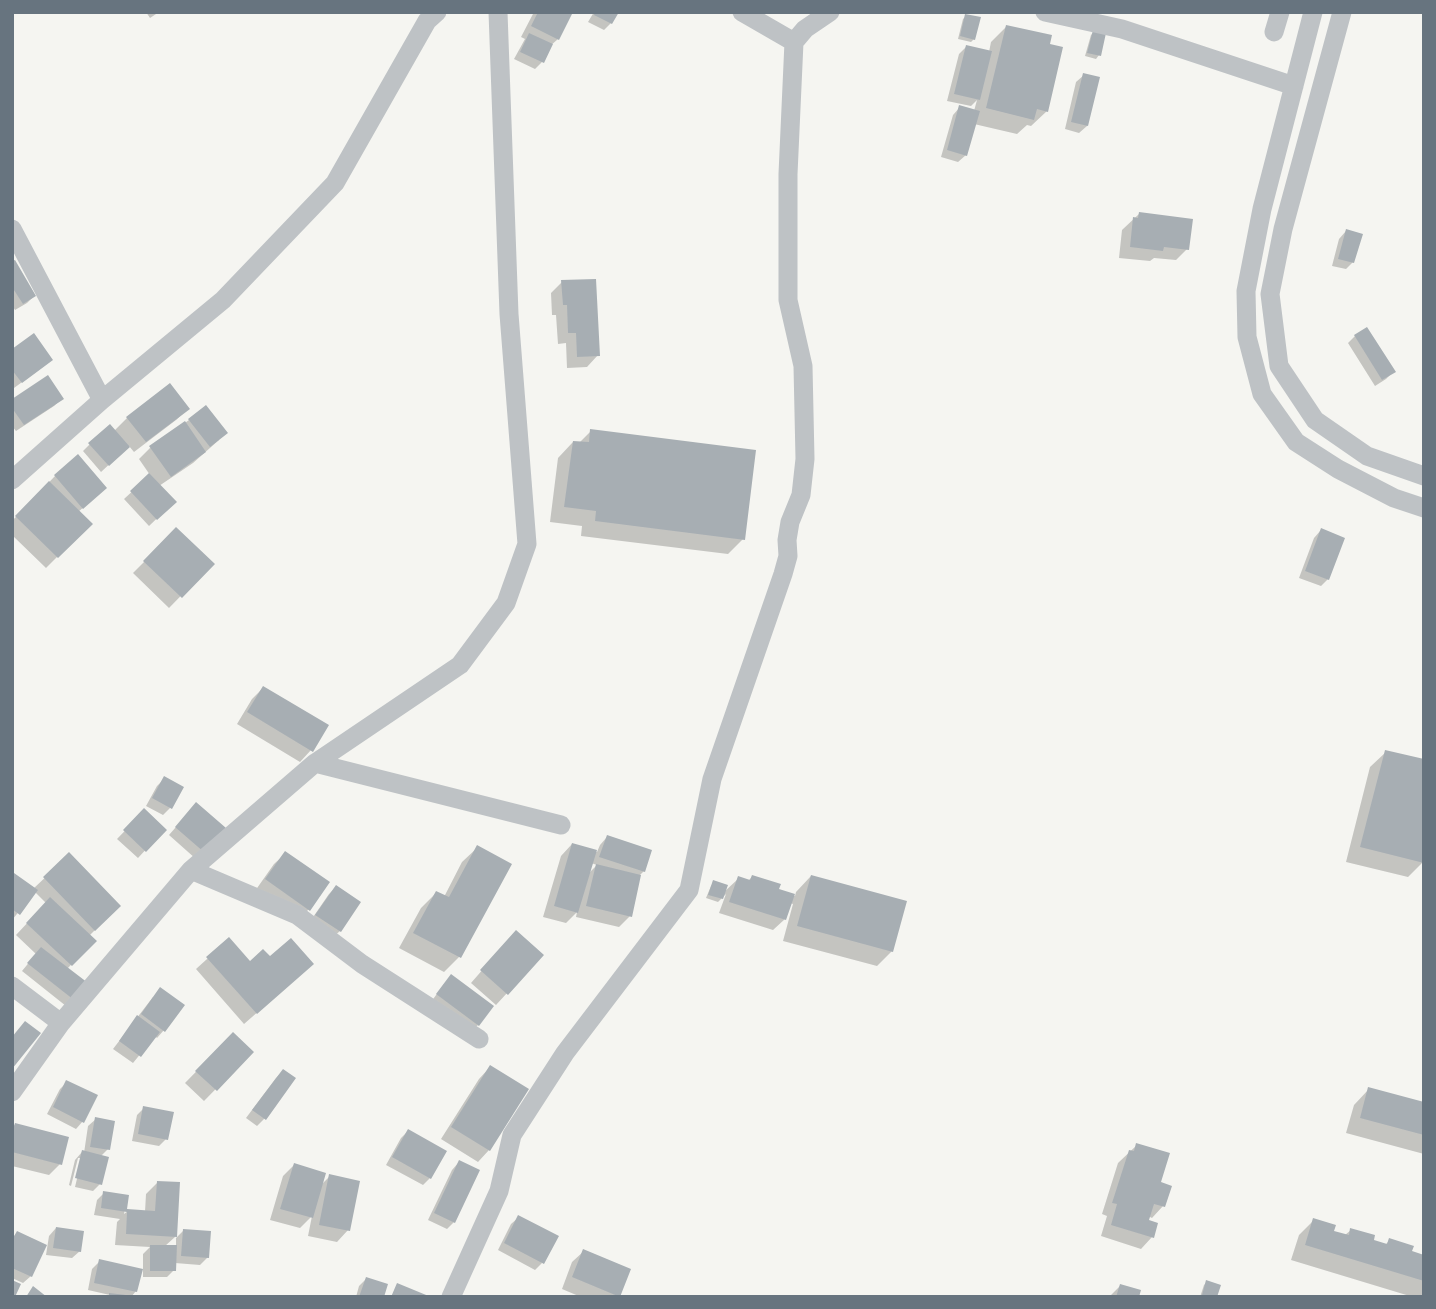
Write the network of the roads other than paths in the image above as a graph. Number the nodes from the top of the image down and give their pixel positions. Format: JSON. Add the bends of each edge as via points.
{"nodes":[{"id":1,"x":437,"y":12,"type":"edge"},
{"id":2,"x":498,"y":12,"type":"edge"},
{"id":3,"x":742,"y":12,"type":"edge"},
{"id":4,"x":830,"y":12,"type":"edge"},
{"id":5,"x":1045,"y":12,"type":"edge"},
{"id":6,"x":1280,"y":12,"type":"edge"},
{"id":7,"x":1314,"y":12,"type":"edge"},
{"id":8,"x":1342,"y":12,"type":"edge"},
{"id":9,"x":1275,"y":32,"type":"dead end"},
{"id":10,"x":794,"y":42,"type":"junction"},
{"id":11,"x":1294,"y":86,"type":"junction"},
{"id":12,"x":12,"y":229,"type":"edge"},
{"id":13,"x":102,"y":400,"type":"junction"},
{"id":14,"x":1424,"y":476,"type":"edge"},
{"id":15,"x":12,"y":480,"type":"edge"},
{"id":16,"x":1424,"y":508,"type":"edge"},
{"id":17,"x":316,"y":763,"type":"junction"},
{"id":18,"x":561,"y":825,"type":"dead end"},
{"id":19,"x":191,"y":870,"type":"junction"},
{"id":20,"x":12,"y":986,"type":"edge"},
{"id":21,"x":61,"y":1023,"type":"junction"},
{"id":22,"x":479,"y":1039,"type":"dead end"},
{"id":23,"x":12,"y":1092,"type":"edge"},
{"id":24,"x":450,"y":1297,"type":"edge"}],
"edges":[{"from":1,"to":13,"type":"street","via":[[427,21],[335,183],[223,300]]},
{"from":2,"to":17,"type":"street","via":[[509,314],[527,544],[506,603],[460,665]]},
{"from":3,"to":10,"type":"street"},
{"from":4,"to":10,"type":"street"},
{"from":5,"to":11,"type":"street","via":[[1122,29]]},
{"from":6,"to":9,"type":"street"},
{"from":7,"to":11,"type":"street"},
{"from":8,"to":14,"type":"street","via":[[1270,294],[1279,366],[1315,420],[1367,456]]},
{"from":10,"to":24,"type":"street","via":[[788,300],[803,366],[805,458],[801,495],[790,522],[788,556],[712,779],[689,890],[565,1053],[512,1135],[499,1191]]},
{"from":11,"to":16,"type":"street","via":[[1246,291],[1247,337],[1262,394],[1296,442],[1394,498]]},
{"from":12,"to":13,"type":"street"},
{"from":13,"to":15,"type":"street"},
{"from":17,"to":18,"type":"street"},
{"from":17,"to":19,"type":"street"},
{"from":19,"to":21,"type":"street"},
{"from":19,"to":22,"type":"street","via":[[298,915],[362,964]]},
{"from":20,"to":21,"type":"street"},
{"from":21,"to":23,"type":"street"}]}
